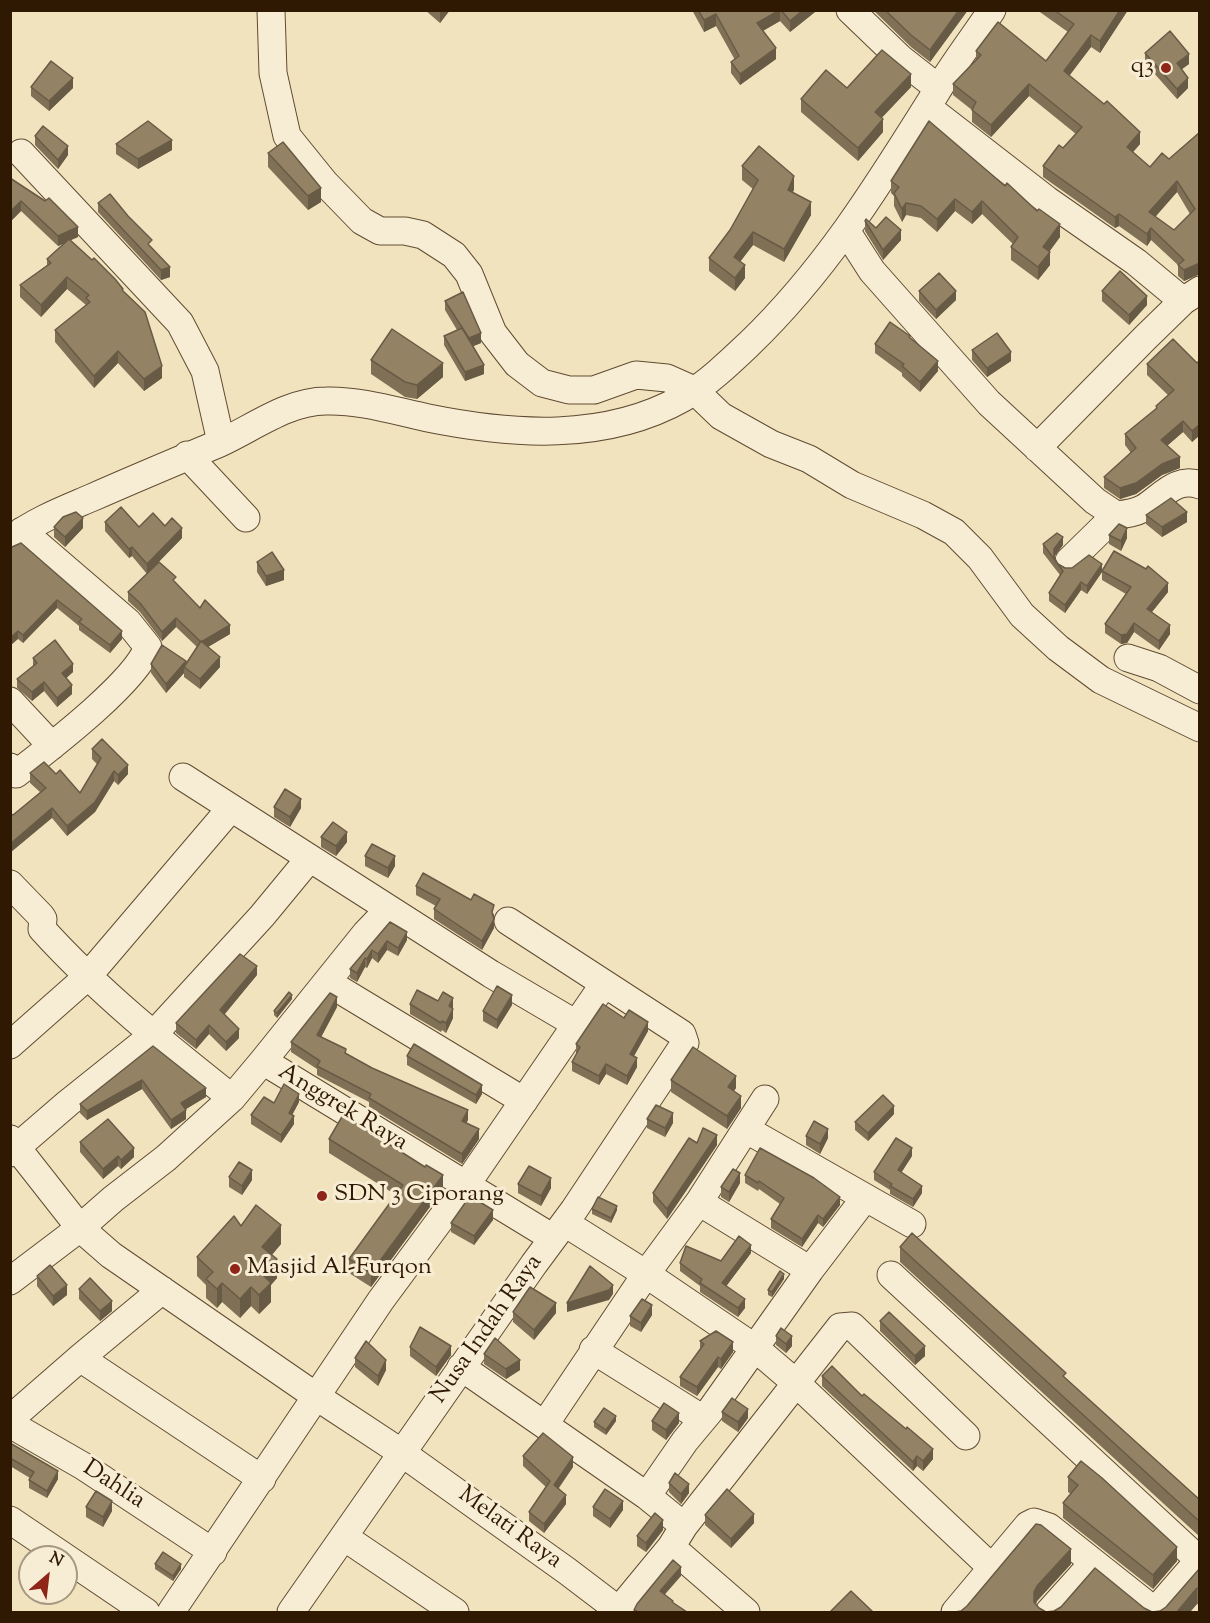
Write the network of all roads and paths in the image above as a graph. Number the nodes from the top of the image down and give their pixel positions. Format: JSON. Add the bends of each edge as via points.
{"nodes":[{"id":1,"x":271,"y":10,"type":"edge"},
{"id":2,"x":850,"y":10,"type":"edge"},
{"id":3,"x":992,"y":10,"type":"edge"},
{"id":4,"x":933,"y":98,"type":"junction"},
{"id":5,"x":21,"y":153,"type":"dead end"},
{"id":6,"x":847,"y":232,"type":"junction"},
{"id":7,"x":1192,"y":296,"type":"edge"},
{"id":8,"x":694,"y":390,"type":"junction"},
{"id":9,"x":221,"y":442,"type":"junction"},
{"id":10,"x":1038,"y":448,"type":"junction"},
{"id":11,"x":187,"y":455,"type":"junction"},
{"id":12,"x":1200,"y":486,"type":"edge"},
{"id":13,"x":1116,"y":515,"type":"junction"},
{"id":14,"x":246,"y":518,"type":"dead end"},
{"id":15,"x":16,"y":535,"type":"edge"},
{"id":16,"x":1069,"y":561,"type":"dead end"},
{"id":17,"x":1128,"y":658,"type":"dead end"},
{"id":18,"x":1200,"y":690,"type":"edge"},
{"id":19,"x":10,"y":701,"type":"edge"},
{"id":20,"x":1200,"y":728,"type":"edge"},
{"id":21,"x":52,"y":746,"type":"junction"},
{"id":22,"x":12,"y":774,"type":"edge"},
{"id":23,"x":183,"y":777,"type":"dead end"},
{"id":24,"x":231,"y":808,"type":"junction"},
{"id":25,"x":309,"y":859,"type":"junction"},
{"id":26,"x":10,"y":884,"type":"edge"},
{"id":27,"x":389,"y":909,"type":"junction"},
{"id":28,"x":508,"y":921,"type":"dead end"},
{"id":29,"x":87,"y":976,"type":"junction"},
{"id":30,"x":327,"y":982,"type":"junction"},
{"id":31,"x":604,"y":984,"type":"junction"},
{"id":32,"x":576,"y":1024,"type":"junction"},
{"id":33,"x":153,"y":1035,"type":"junction"},
{"id":34,"x":10,"y":1045,"type":"edge"},
{"id":35,"x":263,"y":1061,"type":"junction"},
{"id":36,"x":232,"y":1098,"type":"junction"},
{"id":37,"x":765,"y":1099,"type":"dead end"},
{"id":38,"x":524,"y":1101,"type":"junction"},
{"id":39,"x":747,"y":1130,"type":"junction"},
{"id":40,"x":13,"y":1146,"type":"edge"},
{"id":41,"x":466,"y":1185,"type":"junction"},
{"id":42,"x":865,"y":1198,"type":"junction"},
{"id":43,"x":699,"y":1202,"type":"junction"},
{"id":44,"x":912,"y":1224,"type":"dead end"},
{"id":45,"x":80,"y":1228,"type":"junction"},
{"id":46,"x":559,"y":1230,"type":"junction"},
{"id":47,"x":810,"y":1270,"type":"junction"},
{"id":48,"x":646,"y":1274,"type":"junction"},
{"id":49,"x":891,"y":1275,"type":"dead end"},
{"id":50,"x":10,"y":1281,"type":"edge"},
{"id":51,"x":162,"y":1290,"type":"junction"},
{"id":52,"x":755,"y":1348,"type":"junction"},
{"id":53,"x":594,"y":1350,"type":"junction"},
{"id":54,"x":80,"y":1358,"type":"junction"},
{"id":55,"x":461,"y":1367,"type":"junction"},
{"id":56,"x":796,"y":1383,"type":"junction"},
{"id":57,"x":317,"y":1397,"type":"junction"},
{"id":58,"x":10,"y":1419,"type":"edge"},
{"id":59,"x":703,"y":1419,"type":"junction"},
{"id":60,"x":545,"y":1424,"type":"junction"},
{"id":61,"x":10,"y":1425,"type":"edge"},
{"id":62,"x":966,"y":1436,"type":"dead end"},
{"id":63,"x":402,"y":1453,"type":"junction"},
{"id":64,"x":262,"y":1479,"type":"junction"},
{"id":65,"x":647,"y":1496,"type":"junction"},
{"id":66,"x":10,"y":1520,"type":"edge"},
{"id":67,"x":677,"y":1536,"type":"junction"},
{"id":68,"x":344,"y":1537,"type":"junction"},
{"id":69,"x":213,"y":1552,"type":"junction"},
{"id":70,"x":1199,"y":1559,"type":"edge"},
{"id":71,"x":1093,"y":1563,"type":"junction"},
{"id":72,"x":992,"y":1568,"type":"junction"},
{"id":73,"x":438,"y":1608,"type":"edge"},
{"id":74,"x":965,"y":1609,"type":"edge"},
{"id":75,"x":618,"y":1610,"type":"edge"},
{"id":76,"x":146,"y":1612,"type":"edge"},
{"id":77,"x":171,"y":1612,"type":"edge"},
{"id":78,"x":291,"y":1612,"type":"edge"},
{"id":79,"x":746,"y":1612,"type":"edge"},
{"id":80,"x":1049,"y":1612,"type":"edge"},
{"id":81,"x":1155,"y":1612,"type":"edge"}],
"edges":[{"from":1,"to":8,"type":"street","via":[[273,73],[287,136],[362,221],[380,231],[423,235],[454,255],[469,274],[493,333],[517,364],[542,382],[569,390],[594,390],[636,375],[667,378]]},
{"from":2,"to":4,"type":"street","via":[[901,59]]},
{"from":3,"to":4,"type":"street"},
{"from":4,"to":6,"type":"street"},
{"from":4,"to":7,"type":"street","via":[[1047,200]]},
{"from":5,"to":9,"type":"street","via":[[180,323],[205,371]]},
{"from":6,"to":8,"type":"street","via":[[782,312]]},
{"from":6,"to":10,"type":"street","via":[[872,271],[989,403]]},
{"from":7,"to":10,"type":"street"},
{"from":8,"to":9,"type":"street","via":[[645,415],[588,429],[540,433],[467,426],[352,402],[324,400],[295,407]]},
{"from":8,"to":20,"type":"street","via":[[721,416],[771,444],[954,532],[980,558],[1022,615],[1058,648],[1101,680]]},
{"from":9,"to":11,"type":"street"},
{"from":10,"to":13,"type":"street","via":[[1095,501]]},
{"from":11,"to":14,"type":"street"},
{"from":11,"to":15,"type":"street"},
{"from":12,"to":13,"type":"street","via":[[1185,482],[1132,514]]},
{"from":13,"to":16,"type":"street"},
{"from":15,"to":21,"type":"street","via":[[128,622],[148,647],[120,683]]},
{"from":17,"to":18,"type":"street","via":[[1159,668]]},
{"from":19,"to":21,"type":"street"},
{"from":21,"to":22,"type":"street"},
{"from":23,"to":24,"type":"street"},
{"from":24,"to":25,"type":"street"},
{"from":24,"to":29,"type":"street"},
{"from":25,"to":27,"type":"street"},
{"from":25,"to":33,"type":"street"},
{"from":26,"to":29,"type":"street","via":[[41,916],[42,929]]},
{"from":27,"to":30,"type":"street"},
{"from":27,"to":32,"type":"street"},
{"from":28,"to":31,"type":"street"},
{"from":29,"to":33,"type":"street"},
{"from":29,"to":34,"type":"street"},
{"from":30,"to":35,"type":"street"},
{"from":30,"to":38,"type":"street"},
{"from":31,"to":32,"type":"street"},
{"from":31,"to":46,"type":"street","name":"Nusa Indah Raya","via":[[682,1034],[685,1041]]},
{"from":32,"to":38,"type":"street"},
{"from":33,"to":36,"type":"street"},
{"from":33,"to":40,"type":"street"},
{"from":35,"to":36,"type":"street","name":"Anggrek Raya"},
{"from":35,"to":41,"type":"street","name":"Anggrek Raya"},
{"from":36,"to":45,"type":"street","name":"Anggrek Raya"},
{"from":37,"to":39,"type":"street"},
{"from":38,"to":41,"type":"street"},
{"from":39,"to":42,"type":"street"},
{"from":39,"to":43,"type":"street"},
{"from":40,"to":45,"type":"street","name":"Melati Raya"},
{"from":41,"to":46,"type":"street","name":"Anggrek Raya"},
{"from":41,"to":57,"type":"street","via":[[387,1292]]},
{"from":42,"to":44,"type":"street"},
{"from":42,"to":47,"type":"street"},
{"from":43,"to":47,"type":"street"},
{"from":43,"to":48,"type":"street"},
{"from":45,"to":50,"type":"street","name":"Anggrek Raya"},
{"from":45,"to":51,"type":"street","name":"Melati Raya"},
{"from":46,"to":48,"type":"street","name":"Anggrek Raya"},
{"from":46,"to":55,"type":"street","name":"Nusa Indah Raya"},
{"from":47,"to":52,"type":"street"},
{"from":48,"to":52,"type":"street","name":"Anggrek Raya"},
{"from":48,"to":53,"type":"street"},
{"from":49,"to":70,"type":"street"},
{"from":51,"to":54,"type":"street"},
{"from":51,"to":57,"type":"street","name":"Melati Raya"},
{"from":52,"to":56,"type":"street","name":"Anggrek Raya"},
{"from":52,"to":59,"type":"street"},
{"from":53,"to":59,"type":"street"},
{"from":53,"to":60,"type":"street"},
{"from":54,"to":58,"type":"street"},
{"from":54,"to":64,"type":"street"},
{"from":55,"to":60,"type":"street"},
{"from":55,"to":63,"type":"street","name":"Nusa Indah Raya"},
{"from":56,"to":62,"type":"street","via":[[840,1327],[852,1326]]},
{"from":56,"to":67,"type":"street"},
{"from":56,"to":72,"type":"street","name":"Anggrek Raya"},
{"from":57,"to":63,"type":"street","name":"Melati Raya"},
{"from":57,"to":64,"type":"street"},
{"from":59,"to":65,"type":"street"},
{"from":60,"to":65,"type":"street"},
{"from":61,"to":69,"type":"street","name":"Dahlia","via":[[83,1466]]},
{"from":63,"to":68,"type":"street","name":"Nusa Indah Raya"},
{"from":63,"to":75,"type":"street","name":"Melati Raya"},
{"from":64,"to":69,"type":"street"},
{"from":65,"to":67,"type":"street"},
{"from":66,"to":76,"type":"street"},
{"from":67,"to":75,"type":"street"},
{"from":67,"to":79,"type":"street"},
{"from":68,"to":73,"type":"street"},
{"from":68,"to":78,"type":"street","name":"Nusa Indah Raya"},
{"from":69,"to":77,"type":"street"},
{"from":70,"to":81,"type":"street"},
{"from":71,"to":72,"type":"street","via":[[1049,1527],[1034,1522]]},
{"from":71,"to":80,"type":"street"},
{"from":71,"to":81,"type":"street"},
{"from":72,"to":74,"type":"street"}]}
